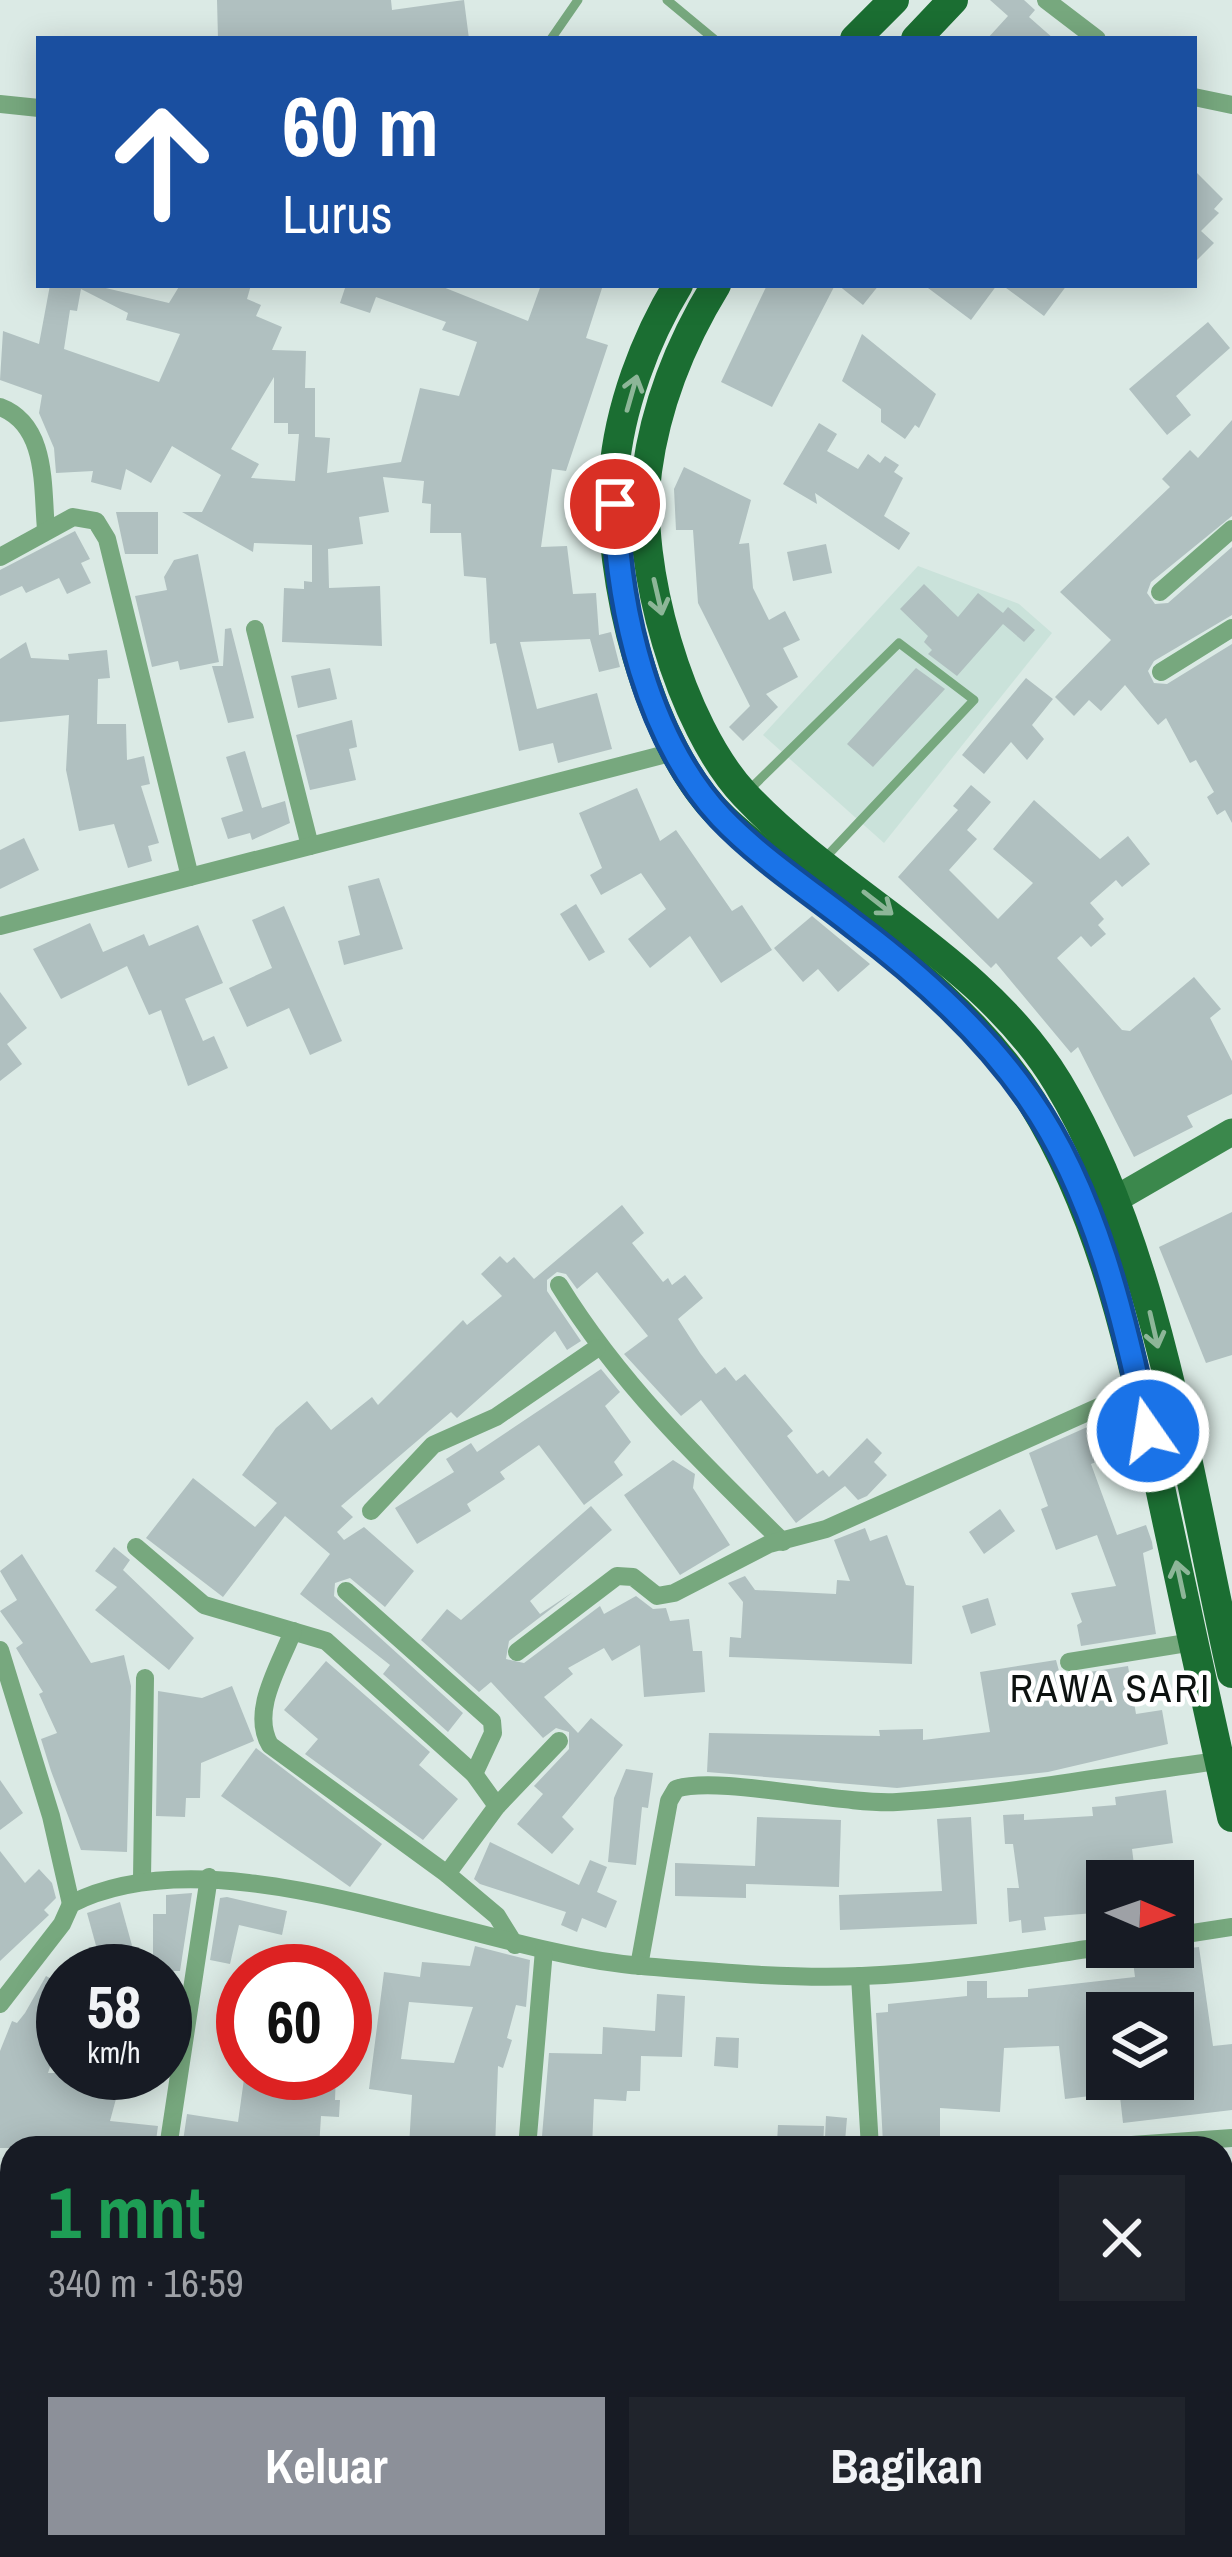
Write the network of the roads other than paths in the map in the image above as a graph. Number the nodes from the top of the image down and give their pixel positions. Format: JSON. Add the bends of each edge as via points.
{"nodes":[{"id":1,"x":578,"y":0,"type":"edge"},
{"id":2,"x":667,"y":0,"type":"edge"},
{"id":3,"x":894,"y":0,"type":"edge"},
{"id":4,"x":953,"y":0,"type":"edge"},
{"id":5,"x":1046,"y":0,"type":"edge"},
{"id":6,"x":553,"y":36,"type":"edge"},
{"id":7,"x":710,"y":36,"type":"edge"},
{"id":8,"x":858,"y":36,"type":"edge"},
{"id":9,"x":919,"y":36,"type":"edge"},
{"id":10,"x":1093,"y":36,"type":"edge"},
{"id":11,"x":1197,"y":98,"type":"edge"},
{"id":12,"x":0,"y":104,"type":"edge"},
{"id":13,"x":1232,"y":105,"type":"edge"},
{"id":14,"x":36,"y":108,"type":"edge"},
{"id":15,"x":678,"y":288,"type":"edge"},
{"id":16,"x":714,"y":288,"type":"edge"},
{"id":17,"x":0,"y":407,"type":"edge"},
{"id":18,"x":46,"y":529,"type":"junction"},
{"id":19,"x":1232,"y":529,"type":"edge"},
{"id":20,"x":0,"y":557,"type":"edge"},
{"id":21,"x":1160,"y":592,"type":"dead end"},
{"id":22,"x":1232,"y":628,"type":"edge"},
{"id":23,"x":255,"y":629,"type":"dead end"},
{"id":24,"x":1162,"y":672,"type":"dead end"},
{"id":25,"x":674,"y":752,"type":"junction"},
{"id":26,"x":744,"y":794,"type":"junction"},
{"id":27,"x":721,"y":816,"type":"junction"},
{"id":28,"x":310,"y":846,"type":"junction"},
{"id":29,"x":823,"y":860,"type":"junction"},
{"id":30,"x":190,"y":877,"type":"junction"},
{"id":31,"x":803,"y":885,"type":"junction"},
{"id":32,"x":0,"y":926,"type":"edge"},
{"id":33,"x":1232,"y":1132,"type":"edge"},
{"id":34,"x":1232,"y":1153,"type":"edge"},
{"id":35,"x":1121,"y":1208,"type":"junction"},
{"id":36,"x":1090,"y":1223,"type":"junction"},
{"id":37,"x":559,"y":1285,"type":"dead end"},
{"id":38,"x":598,"y":1348,"type":"junction"},
{"id":39,"x":1139,"y":1389,"type":"junction"},
{"id":40,"x":371,"y":1511,"type":"dead end"},
{"id":41,"x":783,"y":1541,"type":"junction"},
{"id":42,"x":136,"y":1547,"type":"dead end"},
{"id":43,"x":346,"y":1592,"type":"dead end"},
{"id":44,"x":293,"y":1631,"type":"junction"},
{"id":45,"x":1193,"y":1642,"type":"junction"},
{"id":46,"x":0,"y":1650,"type":"edge"},
{"id":47,"x":518,"y":1652,"type":"dead end"},
{"id":48,"x":1069,"y":1662,"type":"dead end"},
{"id":49,"x":1231,"y":1662,"type":"edge"},
{"id":50,"x":145,"y":1678,"type":"dead end"},
{"id":51,"x":559,"y":1741,"type":"dead end"},
{"id":52,"x":1220,"y":1761,"type":"junction"},
{"id":53,"x":473,"y":1774,"type":"junction"},
{"id":54,"x":497,"y":1806,"type":"junction"},
{"id":55,"x":1232,"y":1817,"type":"edge"},
{"id":56,"x":447,"y":1874,"type":"junction"},
{"id":57,"x":208,"y":1877,"type":"junction"},
{"id":58,"x":142,"y":1879,"type":"junction"},
{"id":59,"x":71,"y":1904,"type":"junction"},
{"id":60,"x":1232,"y":1927,"type":"edge"},
{"id":61,"x":1194,"y":1933,"type":"edge"},
{"id":62,"x":515,"y":1945,"type":"junction"},
{"id":63,"x":1086,"y":1949,"type":"edge"},
{"id":64,"x":544,"y":1951,"type":"junction"},
{"id":65,"x":639,"y":1966,"type":"junction"},
{"id":66,"x":860,"y":1976,"type":"junction"},
{"id":67,"x":0,"y":2004,"type":"edge"},
{"id":68,"x":170,"y":2136,"type":"edge"},
{"id":69,"x":528,"y":2136,"type":"edge"},
{"id":70,"x":869,"y":2136,"type":"edge"}],
"edges":[{"from":1,"to":6,"type":"lane"},
{"from":2,"to":7,"type":"lane"},
{"from":3,"to":8,"type":"main road"},
{"from":4,"to":9,"type":"main road"},
{"from":5,"to":10,"type":"street"},
{"from":11,"to":13,"type":"street"},
{"from":12,"to":14,"type":"street"},
{"from":25,"to":15,"type":"main road","one_way":true,"via":[[624,598],[614,472],[632,388]]},
{"from":16,"to":26,"type":"main road","one_way":true,"via":[[663,397],[646,475],[647,533],[656,592],[702,737]]},
{"from":17,"to":18,"type":"street","via":[[27,426],[39,454]]},
{"from":18,"to":20,"type":"street"},
{"from":18,"to":30,"type":"street","via":[[73,517],[96,521],[106,539]]},
{"from":19,"to":21,"type":"street"},
{"from":22,"to":24,"type":"street"},
{"from":23,"to":28,"type":"street"},
{"from":25,"to":27,"type":"main road"},
{"from":25,"to":28,"type":"street"},
{"from":26,"to":27,"type":"lane"},
{"from":26,"to":29,"type":"main road"},
{"from":26,"to":29,"type":"lane","via":[[899,643],[974,700]]},
{"from":27,"to":31,"type":"main road"},
{"from":28,"to":30,"type":"street"},
{"from":29,"to":31,"type":"lane"},
{"from":29,"to":35,"type":"main road","one_way":true,"via":[[903,922],[1030,1044]]},
{"from":30,"to":32,"type":"street"},
{"from":31,"to":36,"type":"main road","via":[[976,1033],[1031,1100]]},
{"from":33,"to":35,"type":"main road"},
{"from":34,"to":35,"type":"main road"},
{"from":35,"to":36,"type":"main road"},
{"from":35,"to":49,"type":"main road","one_way":true},
{"from":36,"to":39,"type":"main road"},
{"from":37,"to":38,"type":"street"},
{"from":38,"to":40,"type":"street","via":[[496,1418],[433,1445]]},
{"from":38,"to":41,"type":"street","via":[[672,1436]]},
{"from":39,"to":41,"type":"street"},
{"from":45,"to":39,"type":"main road","one_way":true},
{"from":41,"to":47,"type":"street","via":[[674,1593],[657,1596],[633,1576],[617,1576]]},
{"from":42,"to":44,"type":"street","via":[[204,1605]]},
{"from":43,"to":53,"type":"street","via":[[484,1711],[493,1733]]},
{"from":44,"to":53,"type":"street","via":[[326,1641]]},
{"from":44,"to":56,"type":"street","via":[[262,1711],[269,1744]]},
{"from":45,"to":48,"type":"street"},
{"from":45,"to":52,"type":"main road"},
{"from":46,"to":59,"type":"street"},
{"from":50,"to":58,"type":"street"},
{"from":51,"to":54,"type":"street"},
{"from":52,"to":55,"type":"main road"},
{"from":52,"to":65,"type":"street","via":[[897,1802],[686,1786],[669,1801]]},
{"from":53,"to":54,"type":"street"},
{"from":54,"to":56,"type":"street"},
{"from":56,"to":62,"type":"street","via":[[496,1916]]},
{"from":57,"to":58,"type":"street"},
{"from":57,"to":62,"type":"street","via":[[428,1918]]},
{"from":57,"to":68,"type":"street"},
{"from":58,"to":59,"type":"street"},
{"from":59,"to":67,"type":"street"},
{"from":60,"to":61,"type":"street"},
{"from":62,"to":64,"type":"street"},
{"from":63,"to":66,"type":"street"},
{"from":64,"to":65,"type":"street"},
{"from":64,"to":69,"type":"street"},
{"from":65,"to":66,"type":"street"},
{"from":66,"to":70,"type":"street"}]}
